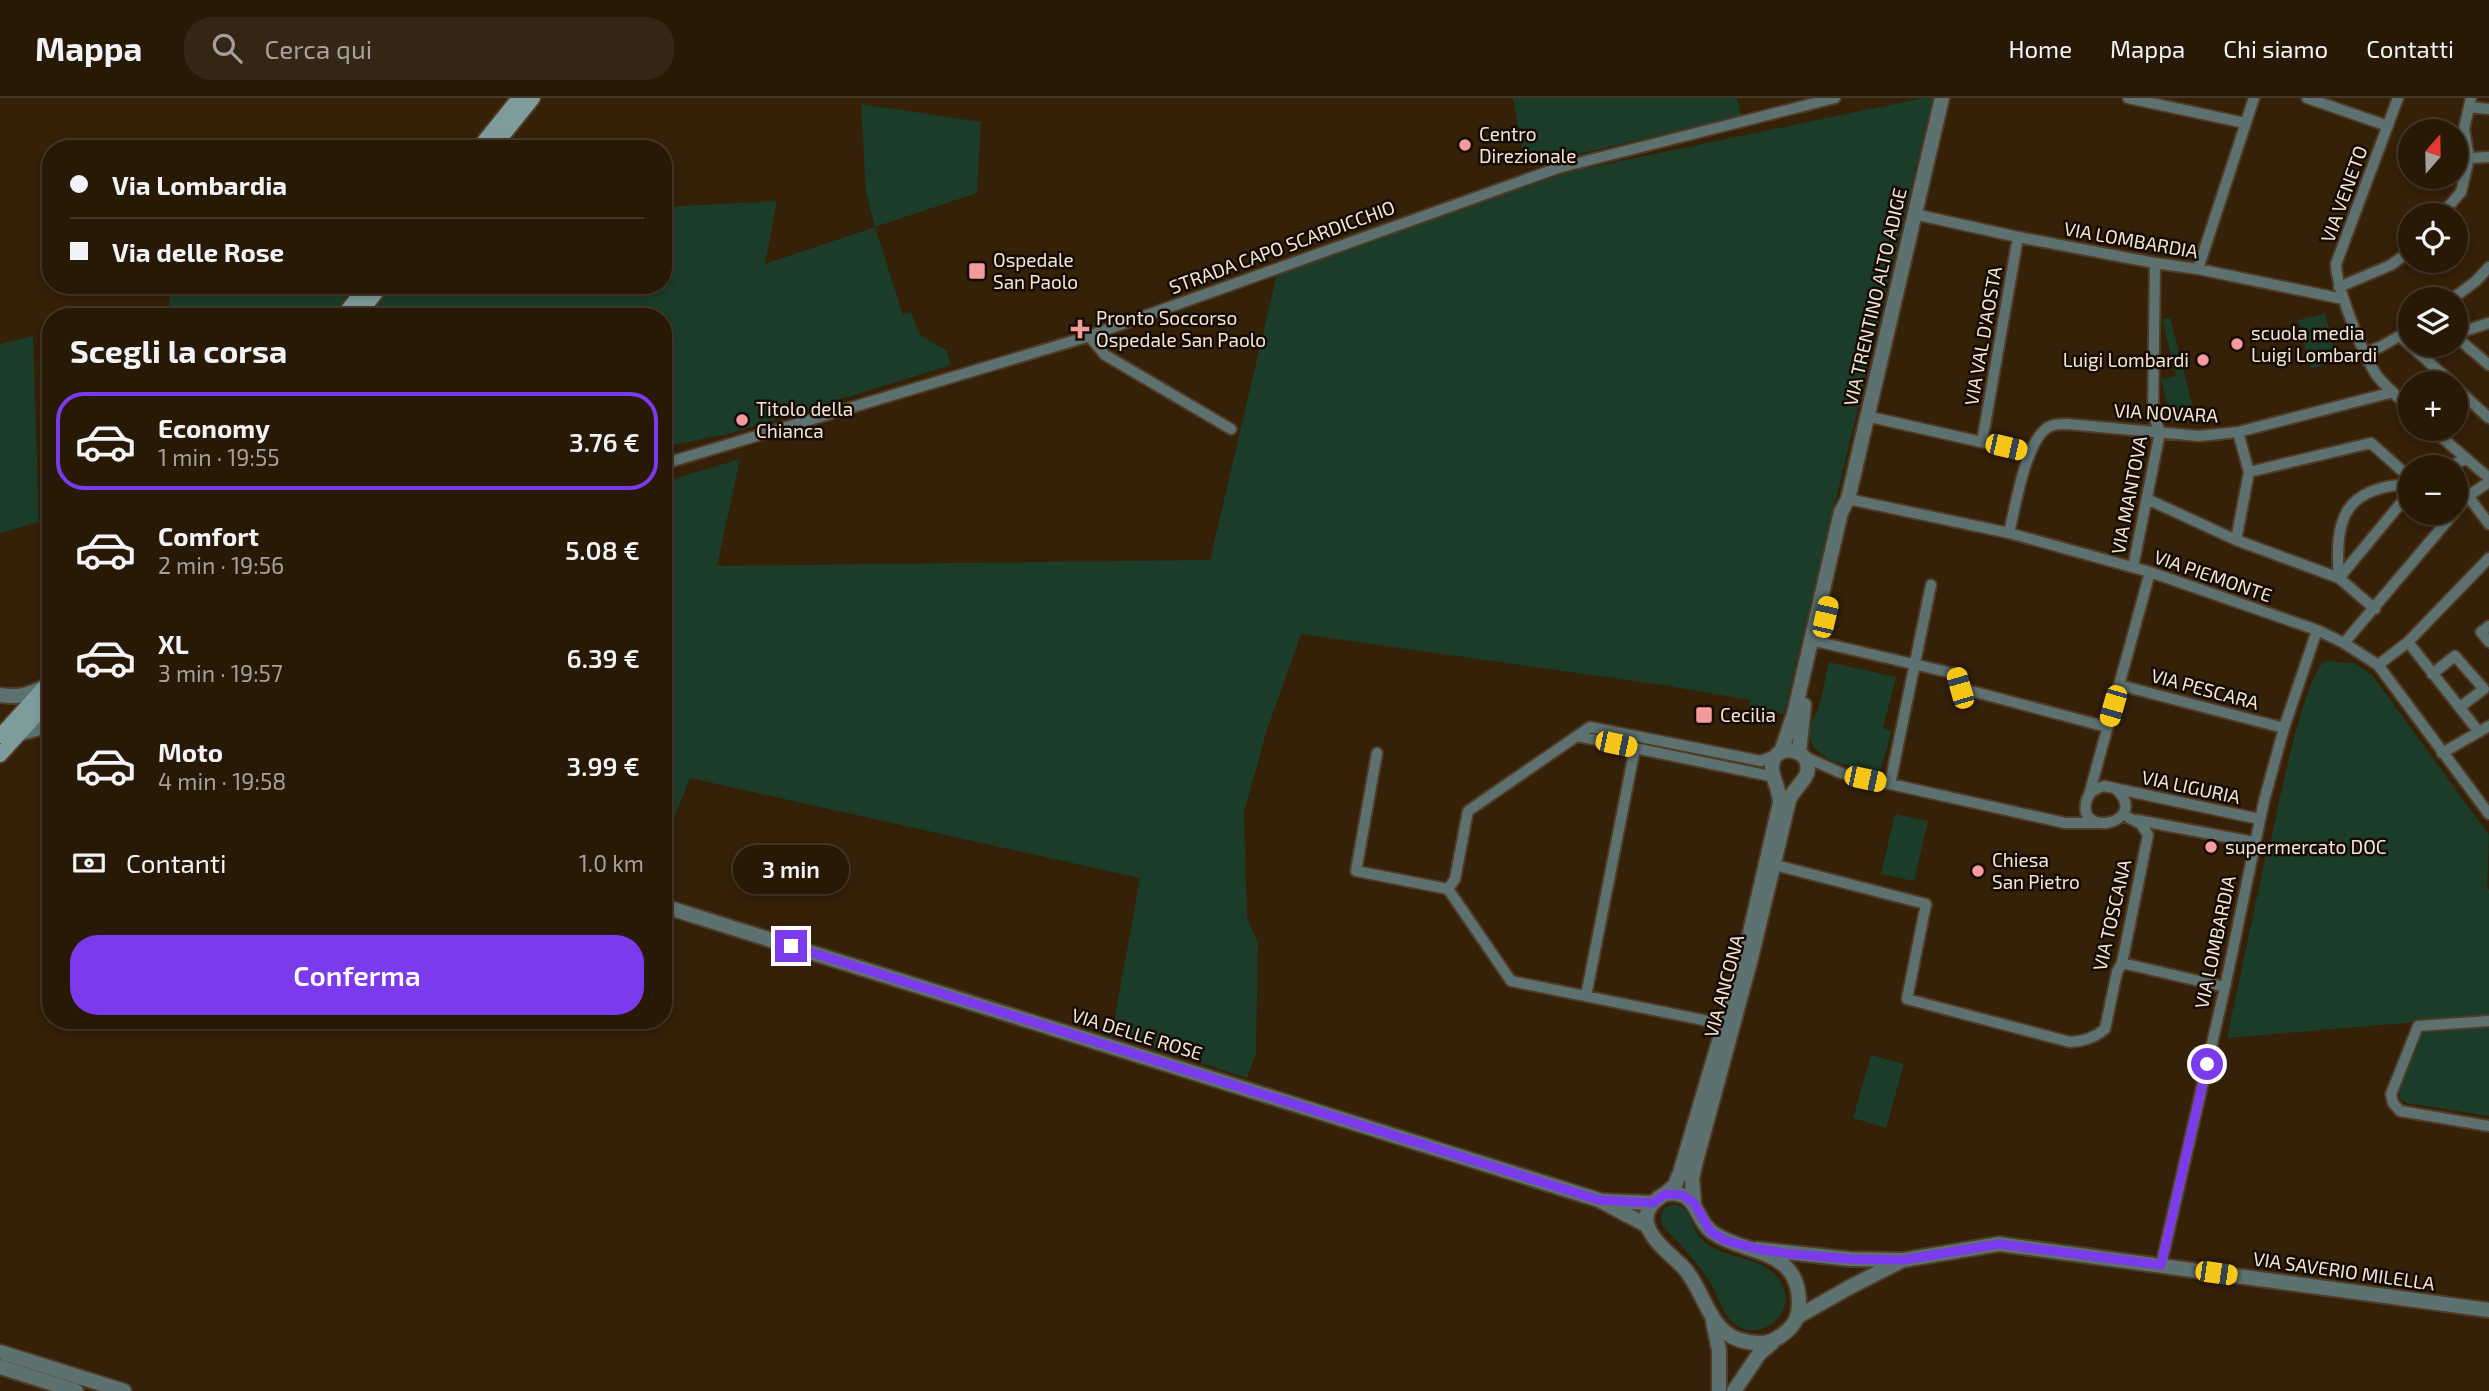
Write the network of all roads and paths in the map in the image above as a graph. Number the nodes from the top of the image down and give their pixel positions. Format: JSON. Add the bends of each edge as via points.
{"nodes":[{"id":1,"x":519,"y":98,"type":"edge"},
{"id":2,"x":533,"y":98,"type":"edge"},
{"id":3,"x":1835,"y":98,"type":"edge"},
{"id":4,"x":2127,"y":98,"type":"edge"},
{"id":5,"x":2254,"y":98,"type":"edge"},
{"id":6,"x":2307,"y":98,"type":"edge"},
{"id":7,"x":2398,"y":98,"type":"edge"},
{"id":8,"x":1940,"y":100,"type":"edge"},
{"id":9,"x":2471,"y":102,"type":"edge"},
{"id":10,"x":2489,"y":109,"type":"edge"},
{"id":11,"x":2245,"y":123,"type":"junction"},
{"id":12,"x":2388,"y":126,"type":"junction"},
{"id":13,"x":485,"y":140,"type":"edge"},
{"id":14,"x":499,"y":140,"type":"edge"},
{"id":15,"x":2489,"y":157,"type":"edge"},
{"id":16,"x":2469,"y":158,"type":"junction"},
{"id":17,"x":2451,"y":203,"type":"edge"},
{"id":18,"x":1914,"y":214,"type":"junction"},
{"id":19,"x":2018,"y":237,"type":"junction"},
{"id":20,"x":2398,"y":260,"type":"edge"},
{"id":21,"x":2155,"y":263,"type":"junction"},
{"id":22,"x":2489,"y":267,"type":"edge"},
{"id":23,"x":2198,"y":269,"type":"junction"},
{"id":24,"x":2339,"y":287,"type":"junction"},
{"id":25,"x":2468,"y":287,"type":"edge"},
{"id":26,"x":361,"y":294,"type":"edge"},
{"id":27,"x":375,"y":294,"type":"edge"},
{"id":28,"x":2343,"y":299,"type":"junction"},
{"id":29,"x":349,"y":308,"type":"edge"},
{"id":30,"x":364,"y":308,"type":"edge"},
{"id":31,"x":2489,"y":323,"type":"edge"},
{"id":32,"x":2468,"y":330,"type":"edge"},
{"id":33,"x":1089,"y":336,"type":"junction"},
{"id":34,"x":2398,"y":337,"type":"edge"},
{"id":35,"x":2468,"y":346,"type":"edge"},
{"id":36,"x":2366,"y":352,"type":"junction"},
{"id":37,"x":2427,"y":357,"type":"edge"},
{"id":38,"x":2489,"y":365,"type":"edge"},
{"id":39,"x":2440,"y":371,"type":"edge"},
{"id":40,"x":2393,"y":392,"type":"junction"},
{"id":41,"x":2398,"y":397,"type":"edge"},
{"id":42,"x":2468,"y":399,"type":"edge"},
{"id":43,"x":1866,"y":416,"type":"junction"},
{"id":44,"x":2489,"y":418,"type":"edge"},
{"id":45,"x":1230,"y":429,"type":"dead end"},
{"id":46,"x":2160,"y":432,"type":"junction"},
{"id":47,"x":2238,"y":432,"type":"junction"},
{"id":48,"x":2445,"y":441,"type":"edge"},
{"id":49,"x":1982,"y":442,"type":"junction"},
{"id":50,"x":2030,"y":453,"type":"junction"},
{"id":51,"x":2461,"y":455,"type":"edge"},
{"id":52,"x":672,"y":461,"type":"edge"},
{"id":53,"x":2468,"y":462,"type":"edge"},
{"id":54,"x":2398,"y":467,"type":"edge"},
{"id":55,"x":2249,"y":472,"type":"junction"},
{"id":56,"x":2489,"y":480,"type":"edge"},
{"id":57,"x":2398,"y":486,"type":"edge"},
{"id":58,"x":2468,"y":496,"type":"joint"},
{"id":59,"x":1847,"y":499,"type":"junction"},
{"id":60,"x":2147,"y":499,"type":"junction"},
{"id":61,"x":2398,"y":507,"type":"edge"},
{"id":62,"x":2489,"y":524,"type":"edge"},
{"id":63,"x":2444,"y":525,"type":"edge"},
{"id":64,"x":2009,"y":533,"type":"junction"},
{"id":65,"x":2236,"y":540,"type":"junction"},
{"id":66,"x":2489,"y":558,"type":"edge"},
{"id":67,"x":2133,"y":567,"type":"junction"},
{"id":68,"x":2150,"y":572,"type":"junction"},
{"id":69,"x":2339,"y":578,"type":"junction"},
{"id":70,"x":1931,"y":585,"type":"dead end"},
{"id":71,"x":2375,"y":609,"type":"junction"},
{"id":72,"x":2489,"y":626,"type":"edge"},
{"id":73,"x":2316,"y":630,"type":"junction"},
{"id":74,"x":1819,"y":642,"type":"junction"},
{"id":75,"x":2407,"y":642,"type":"junction"},
{"id":76,"x":2489,"y":642,"type":"edge"},
{"id":77,"x":2344,"y":643,"type":"junction"},
{"id":78,"x":1916,"y":665,"type":"junction"},
{"id":79,"x":2378,"y":665,"type":"junction"},
{"id":80,"x":2432,"y":674,"type":"junction"},
{"id":81,"x":2119,"y":685,"type":"junction"},
{"id":82,"x":42,"y":690,"type":"edge"},
{"id":83,"x":0,"y":695,"type":"edge"},
{"id":84,"x":42,"y":695,"type":"edge"},
{"id":85,"x":42,"y":699,"type":"edge"},
{"id":86,"x":2460,"y":708,"type":"junction"},
{"id":87,"x":42,"y":727,"type":"edge"},
{"id":88,"x":2107,"y":727,"type":"junction"},
{"id":89,"x":2284,"y":728,"type":"junction"},
{"id":90,"x":2484,"y":729,"type":"edge"},
{"id":91,"x":21,"y":733,"type":"junction"},
{"id":92,"x":0,"y":736,"type":"edge"},
{"id":93,"x":1577,"y":736,"type":"junction"},
{"id":94,"x":1635,"y":748,"type":"junction"},
{"id":95,"x":1377,"y":753,"type":"dead end"},
{"id":96,"x":1779,"y":753,"type":"junction"},
{"id":97,"x":2442,"y":753,"type":"junction"},
{"id":98,"x":1801,"y":754,"type":"junction"},
{"id":99,"x":0,"y":755,"type":"edge"},
{"id":100,"x":2095,"y":768,"type":"junction"},
{"id":101,"x":1831,"y":770,"type":"junction"},
{"id":102,"x":1775,"y":777,"type":"junction"},
{"id":103,"x":1802,"y":780,"type":"junction"},
{"id":104,"x":1890,"y":784,"type":"junction"},
{"id":105,"x":2113,"y":788,"type":"junction"},
{"id":106,"x":2089,"y":796,"type":"junction"},
{"id":107,"x":2087,"y":808,"type":"junction"},
{"id":108,"x":2489,"y":814,"type":"edge"},
{"id":109,"x":2125,"y":817,"type":"junction"},
{"id":110,"x":2259,"y":819,"type":"junction"},
{"id":111,"x":2065,"y":823,"type":"junction"},
{"id":112,"x":2098,"y":823,"type":"junction"},
{"id":113,"x":2254,"y":842,"type":"junction"},
{"id":114,"x":1775,"y":865,"type":"junction"},
{"id":115,"x":1448,"y":889,"type":"junction"},
{"id":116,"x":672,"y":909,"type":"edge"},
{"id":117,"x":2122,"y":963,"type":"junction"},
{"id":118,"x":2225,"y":987,"type":"junction"},
{"id":119,"x":1586,"y":996,"type":"junction"},
{"id":120,"x":2489,"y":1021,"type":"edge"},
{"id":121,"x":1723,"y":1024,"type":"junction"},
{"id":122,"x":2489,"y":1126,"type":"edge"},
{"id":123,"x":1659,"y":1198,"type":"junction"},
{"id":124,"x":1599,"y":1200,"type":"junction"},
{"id":125,"x":1694,"y":1203,"type":"junction"},
{"id":126,"x":1648,"y":1226,"type":"junction"},
{"id":127,"x":1758,"y":1249,"type":"junction"},
{"id":128,"x":1903,"y":1260,"type":"junction"},
{"id":129,"x":2161,"y":1265,"type":"junction"},
{"id":130,"x":2489,"y":1310,"type":"edge"},
{"id":131,"x":1799,"y":1317,"type":"junction"},
{"id":132,"x":1713,"y":1320,"type":"junction"},
{"id":133,"x":1776,"y":1340,"type":"junction"},
{"id":134,"x":0,"y":1352,"type":"edge"},
{"id":135,"x":0,"y":1367,"type":"edge"},
{"id":136,"x":76,"y":1391,"type":"edge"},
{"id":137,"x":124,"y":1391,"type":"edge"},
{"id":138,"x":1718,"y":1391,"type":"edge"},
{"id":139,"x":1734,"y":1391,"type":"edge"}],
"edges":[{"from":1,"to":13,"type":"main road"},
{"from":2,"to":14,"type":"main road"},
{"from":3,"to":33,"type":"street","name":"STRADA CAPO SCARDICCHIO","via":[[1558,168]]},
{"from":4,"to":11,"type":"street"},
{"from":5,"to":11,"type":"street"},
{"from":6,"to":12,"type":"street"},
{"from":7,"to":12,"type":"street","name":"VIA VENETO"},
{"from":8,"to":18,"type":"street","name":"VIA TRENTINO ALTO ADIGE"},
{"from":9,"to":10,"type":"street"},
{"from":9,"to":16,"type":"street","via":[[2464,129]]},
{"from":11,"to":23,"type":"street"},
{"from":12,"to":24,"type":"street","name":"VIA VENETO","via":[[2336,264]]},
{"from":15,"to":16,"type":"street"},
{"from":16,"to":17,"type":"street","via":[[2460,192]]},
{"from":18,"to":19,"type":"street","name":"VIA LOMBARDIA"},
{"from":18,"to":43,"type":"street","name":"VIA TRENTINO ALTO ADIGE"},
{"from":19,"to":21,"type":"street","name":"VIA LOMBARDIA"},
{"from":19,"to":49,"type":"street","name":"VIA VAL D'AOSTA"},
{"from":20,"to":24,"type":"street"},
{"from":21,"to":23,"type":"street","name":"VIA LOMBARDIA"},
{"from":21,"to":46,"type":"street","name":"VIA MANTOVA","via":[[2152,415]]},
{"from":22,"to":25,"type":"street"},
{"from":23,"to":28,"type":"street","name":"VIA LOMBARDIA"},
{"from":24,"to":28,"type":"street","name":"VIA VENETO"},
{"from":26,"to":29,"type":"main road"},
{"from":27,"to":30,"type":"main road"},
{"from":28,"to":36,"type":"street","name":"VIA VENETO"},
{"from":31,"to":32,"type":"street"},
{"from":33,"to":45,"type":"street","via":[[1105,355]]},
{"from":33,"to":52,"type":"street","name":"STRADA CAPO SCARDICCHIO"},
{"from":34,"to":36,"type":"street"},
{"from":35,"to":38,"type":"street"},
{"from":36,"to":40,"type":"street","name":"VIA VENETO","via":[[2377,376]]},
{"from":37,"to":39,"type":"street"},
{"from":40,"to":41,"type":"street","name":"VIA VENETO"},
{"from":40,"to":47,"type":"street","name":"VIA NOVARA"},
{"from":42,"to":44,"type":"street"},
{"from":43,"to":49,"type":"street"},
{"from":43,"to":59,"type":"street","name":"VIA TRENTINO ALTO ADIGE"},
{"from":46,"to":47,"type":"street","name":"VIA NOVARA","via":[[2199,436]]},
{"from":46,"to":50,"type":"street","name":"VIA NOVARA","via":[[2050,426]]},
{"from":46,"to":60,"type":"street","name":"VIA MANTOVA"},
{"from":47,"to":55,"type":"street"},
{"from":48,"to":51,"type":"street"},
{"from":49,"to":50,"type":"street"},
{"from":50,"to":64,"type":"street","name":"VIA NOVARA"},
{"from":53,"to":56,"type":"street"},
{"from":54,"to":55,"type":"street","via":[[2371,443]]},
{"from":55,"to":65,"type":"street"},
{"from":56,"to":58,"type":"street"},
{"from":57,"to":69,"type":"street","via":[[2379,489],[2351,503],[2338,533]]},
{"from":58,"to":62,"type":"street"},
{"from":59,"to":64,"type":"street","name":"VIA PIEMONTE"},
{"from":59,"to":74,"type":"street","via":[[1849,515]]},
{"from":59,"to":96,"type":"street","via":[[1794,714]]},
{"from":60,"to":65,"type":"street","name":"VIA PIEMONTE"},
{"from":60,"to":67,"type":"street","name":"VIA MANTOVA"},
{"from":61,"to":69,"type":"street"},
{"from":63,"to":71,"type":"street"},
{"from":64,"to":67,"type":"street","name":"VIA PIEMONTE"},
{"from":65,"to":69,"type":"street","name":"VIA PIEMONTE"},
{"from":66,"to":75,"type":"street"},
{"from":67,"to":68,"type":"street","name":"VIA PIEMONTE"},
{"from":68,"to":73,"type":"street","name":"VIA PIEMONTE"},
{"from":68,"to":81,"type":"street"},
{"from":69,"to":71,"type":"street"},
{"from":70,"to":78,"type":"street"},
{"from":71,"to":77,"type":"street"},
{"from":72,"to":76,"type":"street","via":[[2482,632]]},
{"from":73,"to":77,"type":"street","name":"VIA PIEMONTE"},
{"from":73,"to":89,"type":"street","name":"VIA LOMBARDIA"},
{"from":74,"to":78,"type":"street"},
{"from":74,"to":98,"type":"street","via":[[1801,717]]},
{"from":75,"to":79,"type":"street"},
{"from":75,"to":80,"type":"street"},
{"from":77,"to":79,"type":"street","name":"VIA PIEMONTE"},
{"from":78,"to":88,"type":"street","via":[[1956,674],[1960,688]]},
{"from":78,"to":104,"type":"street"},
{"from":79,"to":97,"type":"street","name":"VIA PIEMONTE"},
{"from":80,"to":86,"type":"street"},
{"from":80,"to":86,"type":"street","via":[[2455,656],[2484,689]]},
{"from":81,"to":88,"type":"street"},
{"from":81,"to":89,"type":"street","name":"VIA PESCARA"},
{"from":82,"to":83,"type":"street","via":[[16,697]]},
{"from":84,"to":92,"type":"main road"},
{"from":85,"to":91,"type":"main road"},
{"from":86,"to":90,"type":"street"},
{"from":87,"to":91,"type":"street"},
{"from":88,"to":100,"type":"street"},
{"from":89,"to":110,"type":"street","name":"VIA LOMBARDIA"},
{"from":90,"to":97,"type":"street"},
{"from":91,"to":99,"type":"main road"},
{"from":93,"to":94,"type":"street"},
{"from":93,"to":96,"type":"street","via":[[1590,727],[1761,761]]},
{"from":93,"to":115,"type":"street","via":[[1468,811],[1455,879]]},
{"from":94,"to":102,"type":"street"},
{"from":94,"to":119,"type":"street"},
{"from":95,"to":115,"type":"street","via":[[1356,871]]},
{"from":96,"to":98,"type":"street","via":[[1793,750]]},
{"from":96,"to":102,"type":"street","via":[[1772,766]]},
{"from":97,"to":108,"type":"street","name":"VIA PIEMONTE"},
{"from":98,"to":101,"type":"street"},
{"from":98,"to":103,"type":"street","via":[[1808,767]]},
{"from":100,"to":105,"type":"street"},
{"from":100,"to":106,"type":"street"},
{"from":101,"to":103,"type":"street"},
{"from":101,"to":104,"type":"street"},
{"from":102,"to":103,"type":"street","via":[[1789,785]]},
{"from":102,"to":121,"type":"street","name":"VIA ANCONA","via":[[1780,803],[1745,954]]},
{"from":103,"to":114,"type":"street","name":"VIA ANCONA","via":[[1789,800]]},
{"from":104,"to":111,"type":"street"},
{"from":105,"to":106,"type":"street","via":[[2098,787]]},
{"from":105,"to":109,"type":"street","via":[[2123,799]]},
{"from":105,"to":110,"type":"street","name":"VIA LIGURIA"},
{"from":106,"to":107,"type":"street"},
{"from":107,"to":111,"type":"street"},
{"from":107,"to":112,"type":"street"},
{"from":109,"to":112,"type":"street","via":[[2111,824]]},
{"from":109,"to":113,"type":"street"},
{"from":109,"to":117,"type":"street","name":"VIA TOSCANA","via":[[2141,824],[2148,835]]},
{"from":110,"to":113,"type":"street","name":"VIA LOMBARDIA"},
{"from":111,"to":112,"type":"street"},
{"from":113,"to":118,"type":"street","name":"VIA LOMBARDIA"},
{"from":114,"to":117,"type":"street","name":"VIA TOSCANA","via":[[1926,905],[1907,999],[2070,1042],[2084,1041],[2105,1029]]},
{"from":114,"to":125,"type":"street","name":"VIA ANCONA","via":[[1695,1165]]},
{"from":115,"to":119,"type":"street","via":[[1511,981]]},
{"from":116,"to":124,"type":"street","name":"VIA DELLE ROSE"},
{"from":117,"to":118,"type":"street"},
{"from":118,"to":129,"type":"street","name":"VIA LOMBARDIA"},
{"from":119,"to":121,"type":"street"},
{"from":120,"to":122,"type":"street","via":[[2418,1026],[2391,1094],[2400,1111]]},
{"from":121,"to":123,"type":"street","name":"VIA ANCONA","via":[[1680,1173],[1675,1185]]},
{"from":123,"to":124,"type":"street","name":"VIA DELLE ROSE"},
{"from":123,"to":125,"type":"street","name":"VIA DELLE ROSE","via":[[1682,1195]]},
{"from":123,"to":126,"type":"street","name":"VIA ANCONA","via":[[1648,1214]]},
{"from":124,"to":126,"type":"street","name":"VIA DELLE ROSE"},
{"from":125,"to":127,"type":"street","via":[[1711,1232]]},
{"from":126,"to":132,"type":"street","via":[[1701,1292]]},
{"from":127,"to":128,"type":"street"},
{"from":127,"to":131,"type":"street","via":[[1778,1260],[1792,1276],[1799,1295]]},
{"from":128,"to":129,"type":"street","name":"VIA SAVERIO MILELLA","via":[[1999,1244]]},
{"from":128,"to":131,"type":"street"},
{"from":129,"to":130,"type":"street","name":"VIA SAVERIO MILELLA"},
{"from":131,"to":133,"type":"street"},
{"from":132,"to":133,"type":"street","via":[[1725,1334],[1742,1341],[1762,1345]]},
{"from":132,"to":138,"type":"street","via":[[1719,1350]]},
{"from":133,"to":139,"type":"street","via":[[1759,1354]]},
{"from":134,"to":137,"type":"street"},
{"from":135,"to":136,"type":"street"}]}
